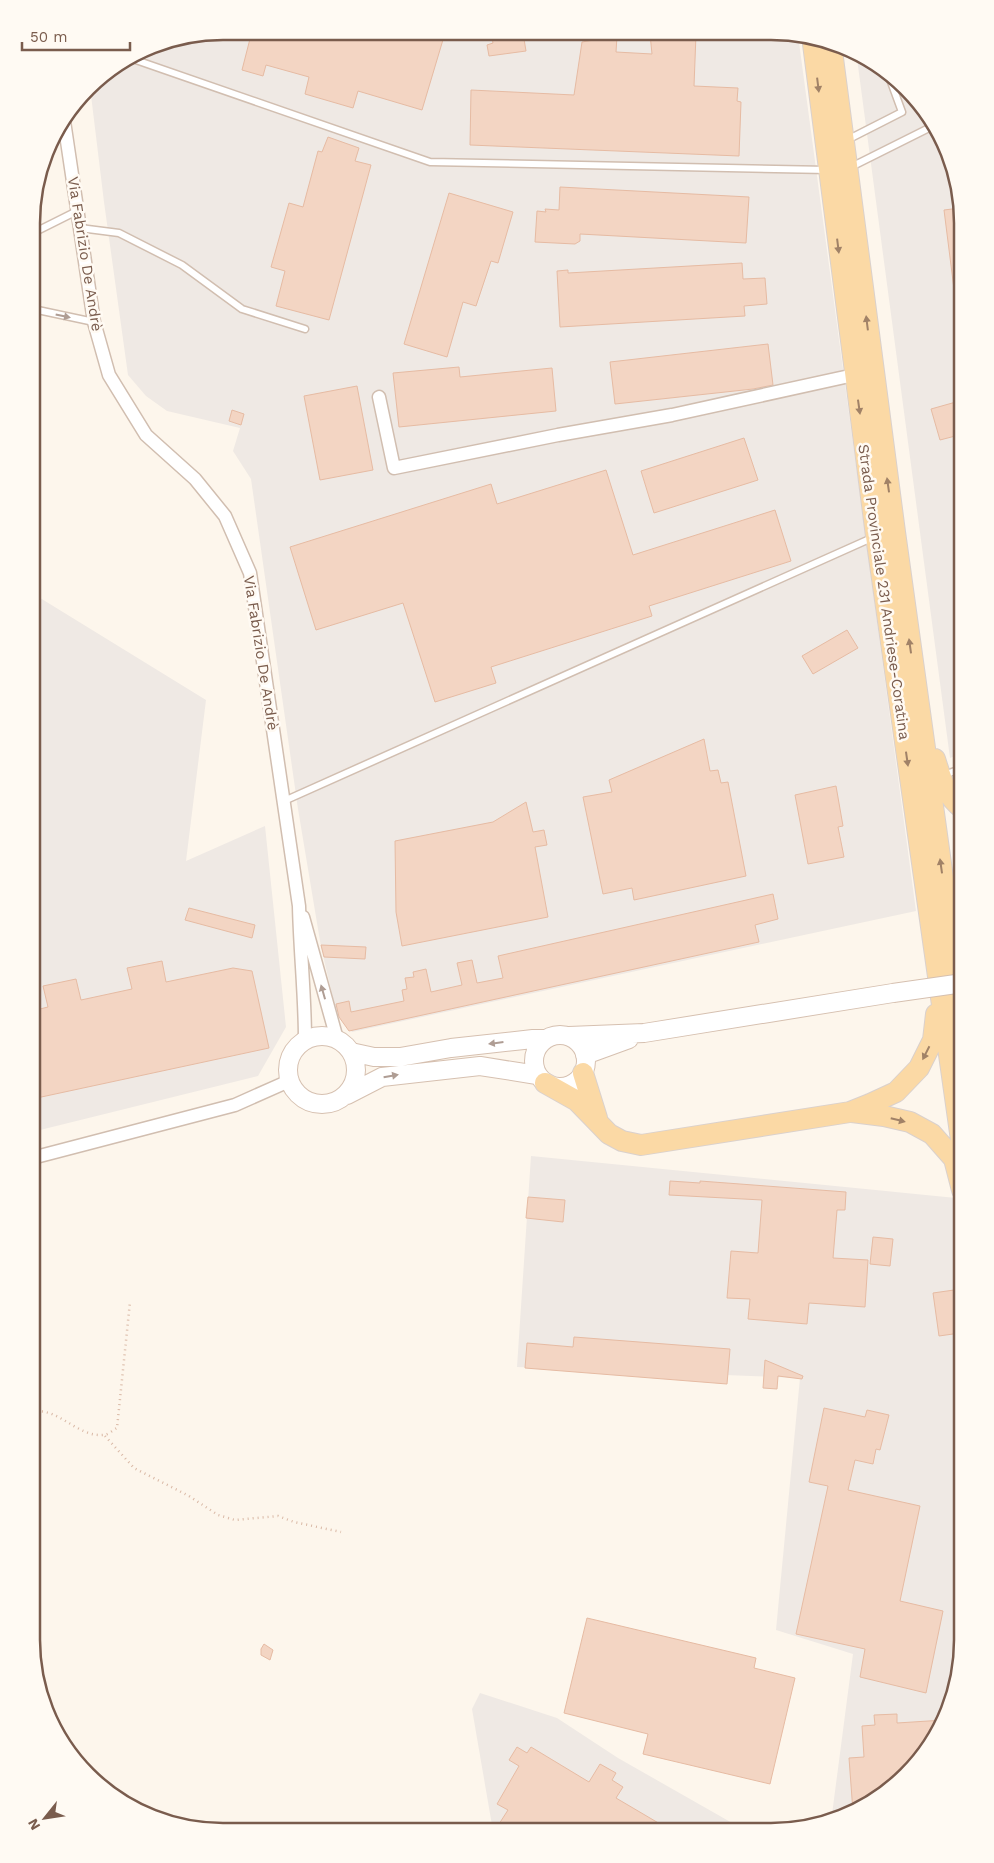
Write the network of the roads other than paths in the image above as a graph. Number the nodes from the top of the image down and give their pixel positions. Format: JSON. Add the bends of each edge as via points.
{"nodes":[{"id":1,"x":814,"y":45,"type":"edge"},
{"id":2,"x":832,"y":51,"type":"edge"},
{"id":3,"x":138,"y":61,"type":"edge"},
{"id":4,"x":891,"y":84,"type":"edge"},
{"id":5,"x":928,"y":128,"type":"edge"},
{"id":6,"x":65,"y":129,"type":"edge"},
{"id":7,"x":844,"y":142,"type":"junction"},
{"id":8,"x":838,"y":169,"type":"junction"},
{"id":9,"x":77,"y":211,"type":"junction"},
{"id":10,"x":80,"y":228,"type":"junction"},
{"id":11,"x":40,"y":230,"type":"edge"},
{"id":12,"x":40,"y":310,"type":"edge"},
{"id":13,"x":94,"y":322,"type":"junction"},
{"id":14,"x":305,"y":329,"type":"dead end"},
{"id":15,"x":854,"y":375,"type":"junction"},
{"id":16,"x":379,"y":398,"type":"dead end"},
{"id":17,"x":876,"y":536,"type":"junction"},
{"id":18,"x":917,"y":694,"type":"junction"},
{"id":19,"x":954,"y":771,"type":"edge"},
{"id":20,"x":940,"y":776,"type":"junction"},
{"id":21,"x":284,"y":801,"type":"junction"},
{"id":22,"x":954,"y":801,"type":"edge"},
{"id":23,"x":299,"y":906,"type":"junction"},
{"id":24,"x":954,"y":942,"type":"edge"},
{"id":25,"x":935,"y":954,"type":"junction"},
{"id":26,"x":954,"y":976,"type":"edge"},
{"id":27,"x":644,"y":1033,"type":"junction"},
{"id":28,"x":569,"y":1036,"type":"junction"},
{"id":29,"x":337,"y":1039,"type":"junction"},
{"id":30,"x":544,"y":1039,"type":"junction"},
{"id":31,"x":305,"y":1040,"type":"junction"},
{"id":32,"x":351,"y":1052,"type":"junction"},
{"id":33,"x":584,"y":1064,"type":"junction"},
{"id":34,"x":541,"y":1079,"type":"junction"},
{"id":35,"x":289,"y":1081,"type":"junction"},
{"id":36,"x":954,"y":1090,"type":"edge"},
{"id":37,"x":346,"y":1094,"type":"junction"},
{"id":38,"x":850,"y":1112,"type":"junction"},
{"id":39,"x":598,"y":1122,"type":"junction"},
{"id":40,"x":40,"y":1156,"type":"edge"},
{"id":41,"x":954,"y":1159,"type":"edge"}],
"edges":[{"from":1,"to":8,"type":"main road","name":"Strada Provinciale 231 Andriese-Coratina","one_way":true},
{"from":2,"to":7,"type":"main road","name":"Strada Provinciale 231 Andriese-Coratina"},
{"from":3,"to":8,"type":"lane","via":[[430,162]]},
{"from":4,"to":7,"type":"lane","via":[[902,112]]},
{"from":5,"to":8,"type":"lane"},
{"from":6,"to":9,"type":"street","name":"Via Fabrizio De Andrè"},
{"from":7,"to":8,"type":"main road","name":"Strada Provinciale 231 Andriese-Coratina"},
{"from":8,"to":15,"type":"main road","name":"Strada Provinciale 231 Andriese-Coratina","one_way":true},
{"from":18,"to":8,"type":"main road","name":"Strada Provinciale 231 Andriese-Coratina","one_way":true},
{"from":9,"to":10,"type":"street","name":"Via Fabrizio De Andrè"},
{"from":9,"to":11,"type":"lane"},
{"from":10,"to":13,"type":"street","name":"Via Fabrizio De Andrè"},
{"from":10,"to":14,"type":"lane","via":[[119,233],[182,265],[242,310]]},
{"from":12,"to":13,"type":"lane","one_way":true},
{"from":13,"to":21,"type":"street","name":"Via Fabrizio De Andrè","via":[[109,375],[118,390],[146,435],[195,480],[225,516],[250,573]]},
{"from":15,"to":16,"type":"street","via":[[672,415],[394,468]]},
{"from":15,"to":17,"type":"main road","name":"Strada Provinciale 231 Andriese-Coratina","one_way":true},
{"from":17,"to":21,"type":"lane"},
{"from":17,"to":25,"type":"main road","name":"Strada Provinciale 231 Andriese-Coratina","one_way":true},
{"from":18,"to":20,"type":"main road"},
{"from":24,"to":18,"type":"main road","name":"Strada Provinciale 231 Andriese-Coratina","one_way":true},
{"from":19,"to":20,"type":"lane"},
{"from":20,"to":22,"type":"main road"},
{"from":21,"to":23,"type":"street","name":"Via Fabrizio De Andrè"},
{"from":29,"to":23,"type":"street","one_way":true},
{"from":23,"to":31,"type":"street"},
{"from":25,"to":36,"type":"main road","name":"Strada Provinciale 231 Andriese-Coratina"},
{"from":25,"to":38,"type":"main road","one_way":true,"via":[[933,1040],[919,1068],[896,1092]]},
{"from":26,"to":27,"type":"main road","bridge":true,"via":[[893,993]]},
{"from":27,"to":28,"type":"main road"},
{"from":27,"to":33,"type":"main road"},
{"from":28,"to":30,"type":"main road","via":[[552,1035]]},
{"from":28,"to":33,"type":"main road","via":[[582,1047]]},
{"from":29,"to":31,"type":"main road","via":[[321,1036]]},
{"from":29,"to":32,"type":"main road"},
{"from":30,"to":32,"type":"main road","one_way":true,"via":[[451,1048],[400,1057],[374,1057]]},
{"from":30,"to":34,"type":"main road","via":[[534,1055],[534,1068]]},
{"from":31,"to":35,"type":"main road","via":[[290,1058]]},
{"from":32,"to":37,"type":"main road","via":[[356,1074]]},
{"from":33,"to":34,"type":"main road","via":[[578,1080],[570,1085],[553,1086]]},
{"from":33,"to":39,"type":"main road"},
{"from":37,"to":34,"type":"main road","one_way":true,"via":[[382,1077],[480,1066]]},
{"from":34,"to":39,"type":"main road","via":[[577,1101]]},
{"from":35,"to":37,"type":"main road","via":[[299,1095],[314,1104],[326,1105]]},
{"from":35,"to":40,"type":"street","via":[[235,1105]]},
{"from":38,"to":39,"type":"main road","via":[[642,1144],[622,1141],[609,1134]]},
{"from":38,"to":41,"type":"main road","one_way":true,"via":[[910,1122],[932,1134]]}]}
